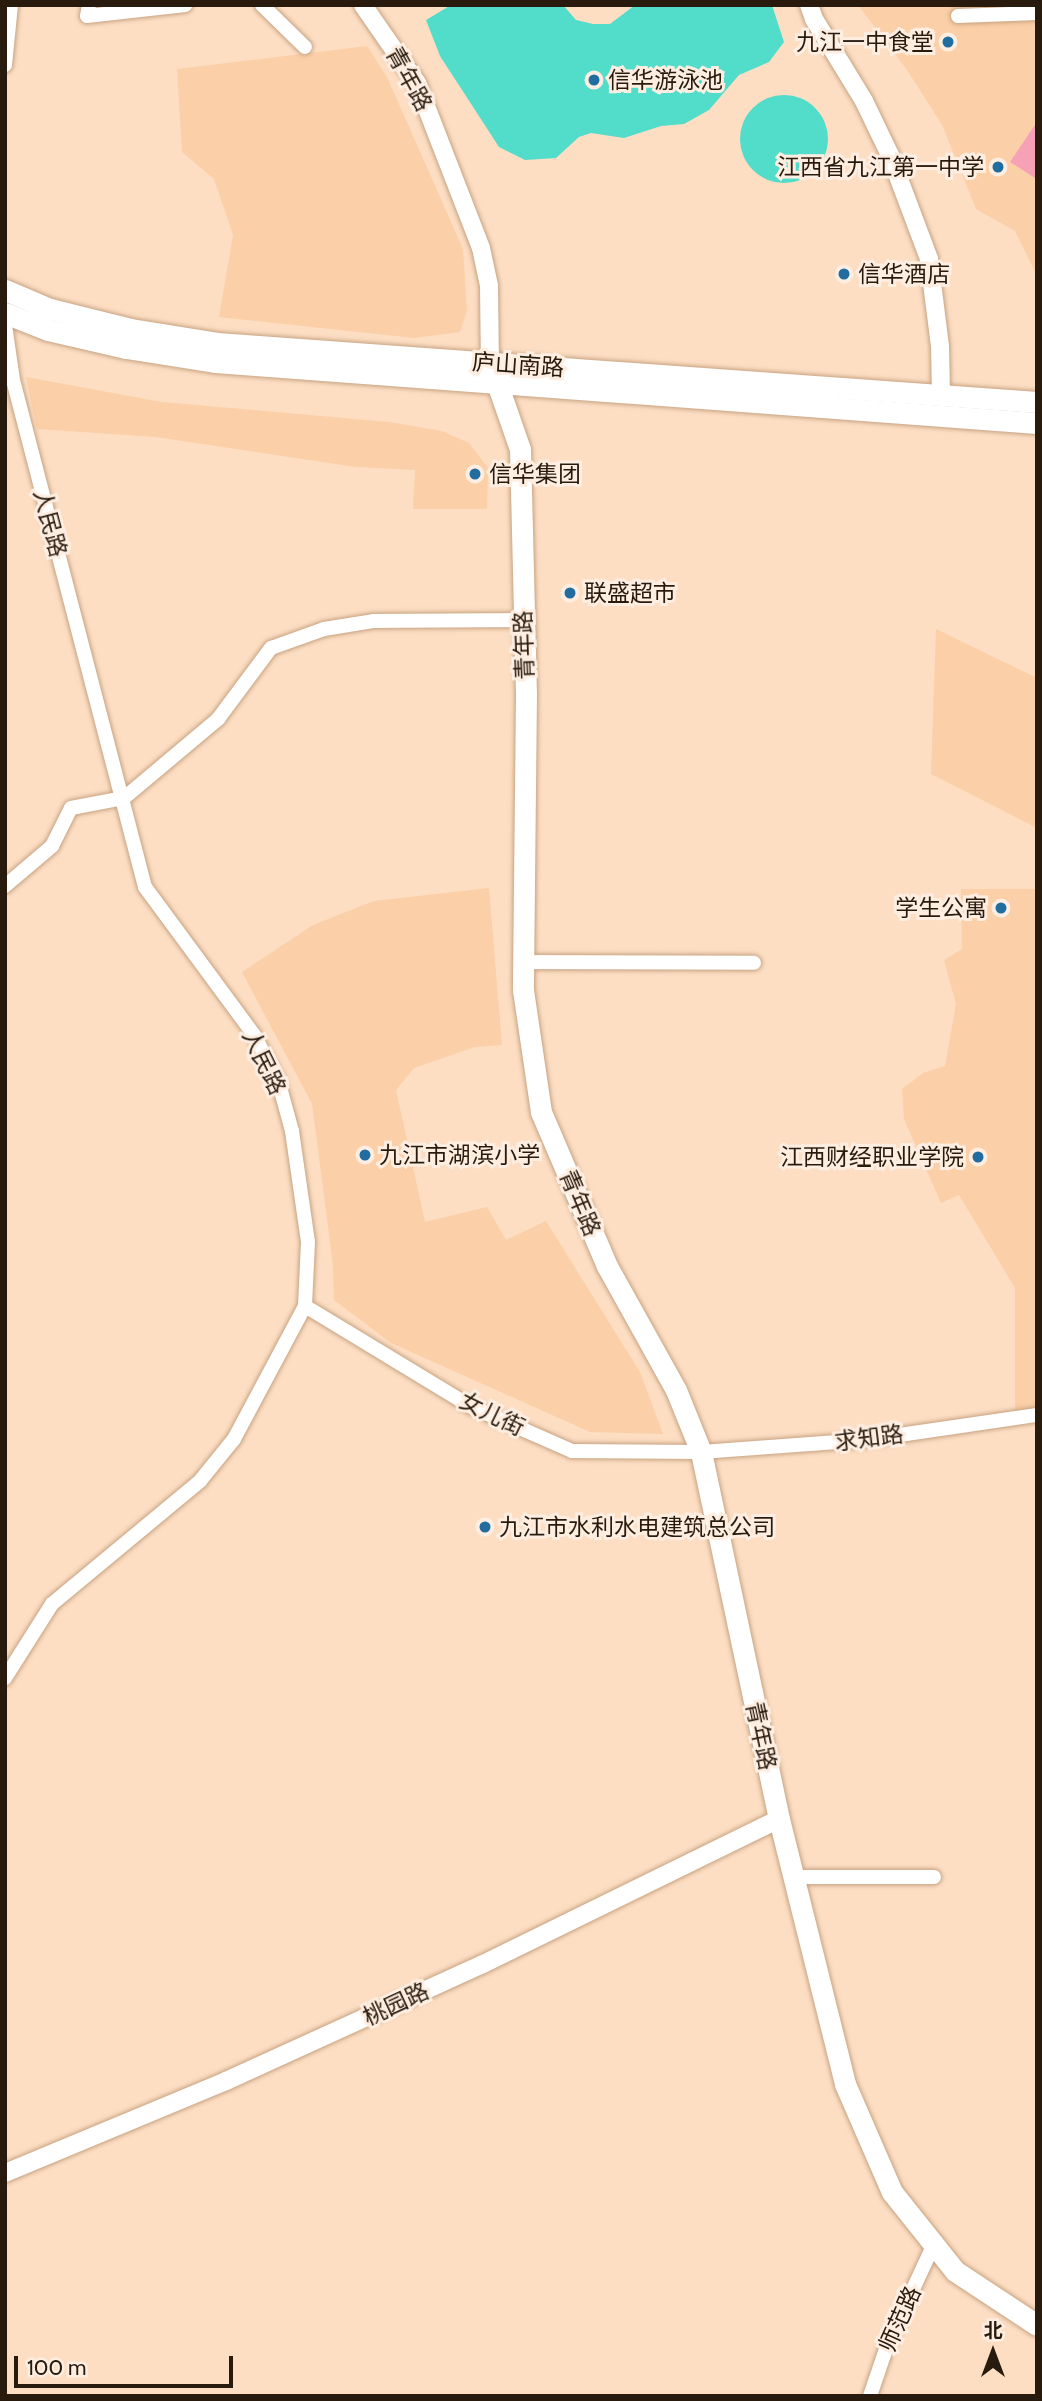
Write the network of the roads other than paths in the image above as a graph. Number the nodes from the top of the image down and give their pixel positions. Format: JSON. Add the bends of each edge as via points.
{"nodes":[{"id":1,"x":11,"y":5,"type":"edge"},
{"id":2,"x":89,"y":5,"type":"edge"},
{"id":3,"x":185,"y":5,"type":"edge"},
{"id":4,"x":262,"y":5,"type":"edge"},
{"id":5,"x":363,"y":5,"type":"edge"},
{"id":6,"x":809,"y":5,"type":"edge"},
{"id":7,"x":1037,"y":13,"type":"edge"},
{"id":8,"x":958,"y":16,"type":"dead end"},
{"id":9,"x":305,"y":47,"type":"dead end"},
{"id":10,"x":5,"y":65,"type":"edge"},
{"id":11,"x":5,"y":290,"type":"edge"},
{"id":12,"x":5,"y":313,"type":"edge"},
{"id":13,"x":5,"y":325,"type":"edge"},
{"id":14,"x":489,"y":363,"type":"junction"},
{"id":15,"x":497,"y":384,"type":"junction"},
{"id":16,"x":941,"y":395,"type":"junction"},
{"id":17,"x":1037,"y":402,"type":"edge"},
{"id":18,"x":1037,"y":423,"type":"edge"},
{"id":19,"x":522,"y":620,"type":"junction"},
{"id":20,"x":124,"y":799,"type":"junction"},
{"id":21,"x":5,"y":886,"type":"edge"},
{"id":22,"x":523,"y":962,"type":"junction"},
{"id":23,"x":754,"y":962,"type":"dead end"},
{"id":24,"x":305,"y":1306,"type":"junction"},
{"id":25,"x":1037,"y":1415,"type":"edge"},
{"id":26,"x":701,"y":1452,"type":"junction"},
{"id":27,"x":5,"y":1678,"type":"edge"},
{"id":28,"x":779,"y":1819,"type":"junction"},
{"id":29,"x":794,"y":1877,"type":"junction"},
{"id":30,"x":934,"y":1877,"type":"dead end"},
{"id":31,"x":5,"y":2174,"type":"edge"},
{"id":32,"x":934,"y":2244,"type":"junction"},
{"id":33,"x":1037,"y":2325,"type":"edge"},
{"id":34,"x":870,"y":2396,"type":"edge"}],
"edges":[{"from":1,"to":10,"type":"street"},
{"from":2,"to":3,"type":"street","via":[[87,16]]},
{"from":4,"to":9,"type":"street"},
{"from":5,"to":14,"type":"street","name":"青年路","via":[[417,83],[481,248],[489,286]]},
{"from":6,"to":16,"type":"street","via":[[890,155],[929,259]]},
{"from":7,"to":8,"type":"street"},
{"from":11,"to":14,"type":"main road","name":"庐山南路","via":[[50,309],[217,343]]},
{"from":12,"to":15,"type":"main road","name":"庐山南路","via":[[48,330],[215,362]]},
{"from":13,"to":20,"type":"street","name":"人民路","via":[[13,380]]},
{"from":14,"to":15,"type":"main road","name":"青年路"},
{"from":14,"to":16,"type":"main road","name":"庐山南路"},
{"from":15,"to":18,"type":"main road","name":"庐山南路"},
{"from":15,"to":19,"type":"main road","name":"青年路","via":[[520,449]]},
{"from":16,"to":17,"type":"main road","name":"庐山南路"},
{"from":19,"to":20,"type":"street","via":[[374,621],[324,629],[271,648],[218,719]]},
{"from":19,"to":22,"type":"main road","name":"青年路","via":[[526,694]]},
{"from":20,"to":21,"type":"street","via":[[71,808],[52,846]]},
{"from":20,"to":24,"type":"street","name":"人民路","via":[[145,887],[254,1035],[278,1080],[292,1131],[308,1242]]},
{"from":22,"to":23,"type":"street"},
{"from":22,"to":26,"type":"main road","name":"青年路","via":[[541,1112],[607,1266],[676,1390]]},
{"from":24,"to":26,"type":"street","name":"女儿街","via":[[471,1407],[572,1451]]},
{"from":24,"to":27,"type":"street","name":"人民路","via":[[234,1438],[200,1482],[52,1604]]},
{"from":25,"to":26,"type":"street","name":"求知路","via":[[865,1440]]},
{"from":26,"to":28,"type":"main road","name":"青年路"},
{"from":28,"to":29,"type":"main road","name":"青年路"},
{"from":28,"to":31,"type":"street","name":"桃园路","via":[[373,2014]]},
{"from":29,"to":30,"type":"street"},
{"from":29,"to":32,"type":"main road","name":"青年路","via":[[845,2084],[892,2192]]},
{"from":32,"to":33,"type":"main road","name":"青年路","via":[[955,2271]]},
{"from":32,"to":34,"type":"street","name":"师范路","via":[[888,2343]]}]}
